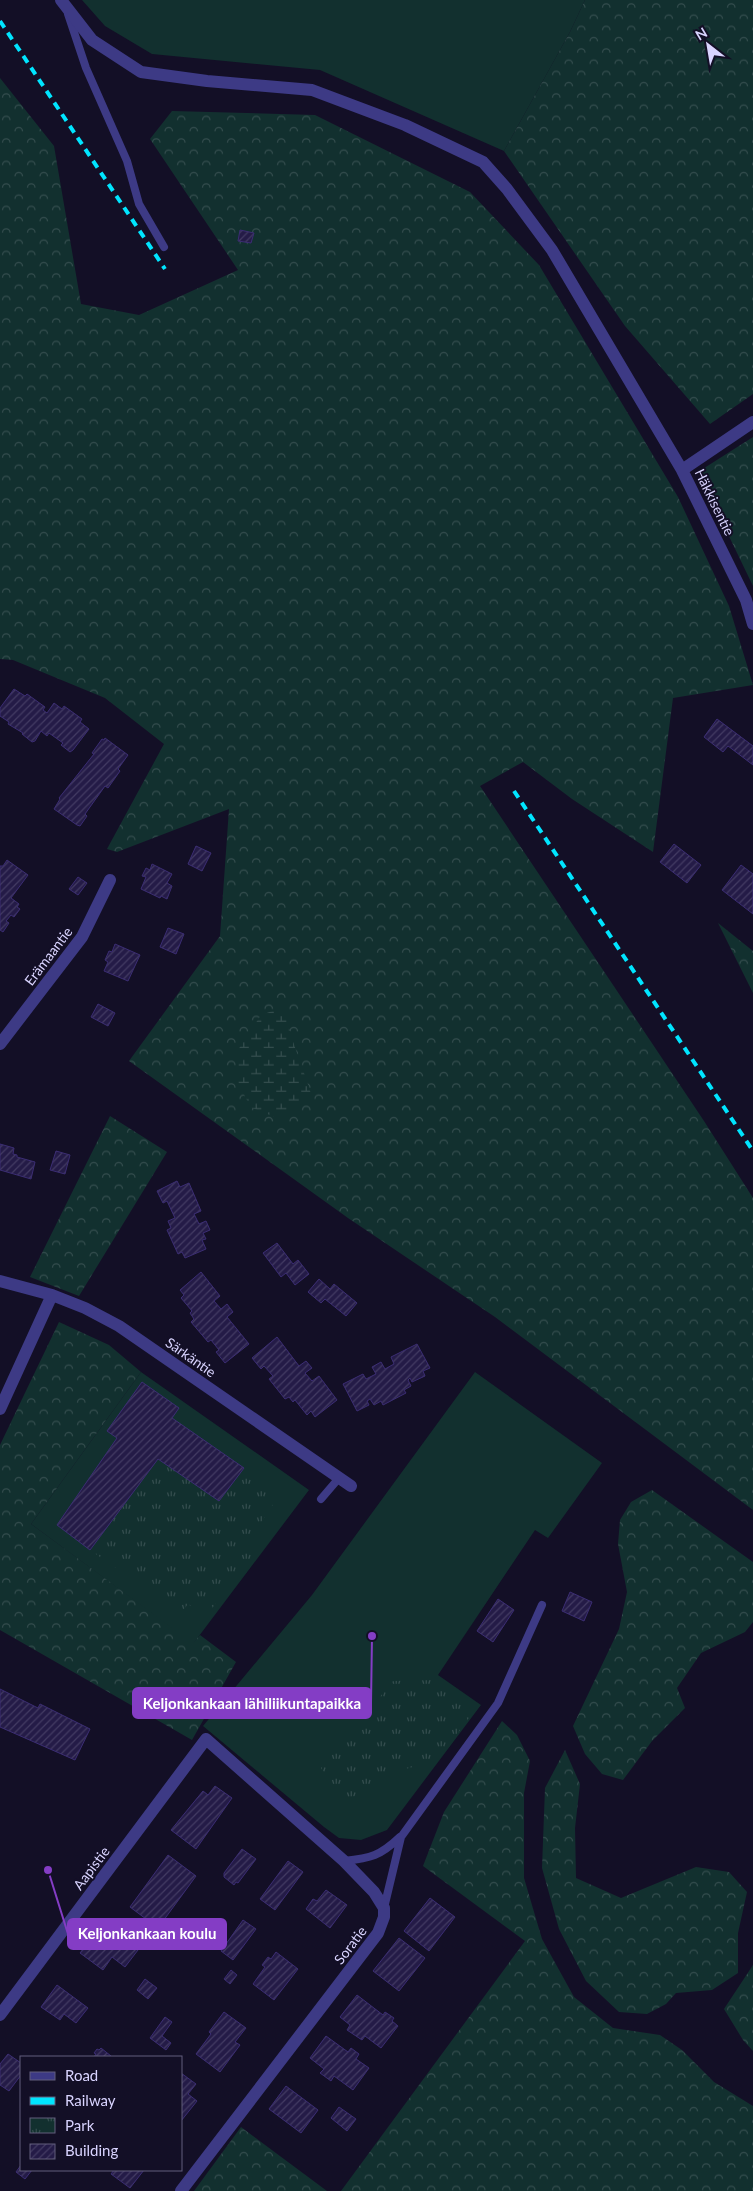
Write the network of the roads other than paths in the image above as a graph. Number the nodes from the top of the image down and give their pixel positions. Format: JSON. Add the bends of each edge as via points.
{"nodes":[{"id":1,"x":63,"y":2,"type":"edge"},
{"id":2,"x":164,"y":247,"type":"dead end"},
{"id":3,"x":753,"y":422,"type":"edge"},
{"id":4,"x":682,"y":470,"type":"junction"},
{"id":5,"x":753,"y":624,"type":"edge"},
{"id":6,"x":110,"y":880,"type":"dead end"},
{"id":7,"x":0,"y":1044,"type":"edge"},
{"id":8,"x":0,"y":1281,"type":"edge"},
{"id":9,"x":52,"y":1296,"type":"junction"},
{"id":10,"x":0,"y":1409,"type":"edge"},
{"id":11,"x":339,"y":1478,"type":"junction"},
{"id":12,"x":351,"y":1486,"type":"dead end"},
{"id":13,"x":321,"y":1499,"type":"dead end"},
{"id":14,"x":542,"y":1606,"type":"dead end"},
{"id":15,"x":401,"y":1837,"type":"junction"},
{"id":16,"x":344,"y":1861,"type":"junction"},
{"id":17,"x":384,"y":1908,"type":"junction"},
{"id":18,"x":0,"y":2015,"type":"edge"},
{"id":19,"x":182,"y":2191,"type":"edge"}],
"edges":[{"from":1,"to":2,"type":"lane","via":[[86,68],[127,162],[139,204]]},
{"from":1,"to":4,"type":"street","via":[[92,40],[141,72],[312,90],[405,125],[483,162],[552,250]]},
{"from":3,"to":4,"type":"street","name":"Häkkisentie"},
{"from":4,"to":5,"type":"street","name":"Häkkisentie","via":[[746,600]]},
{"from":6,"to":7,"type":"street","name":"Erämaantie","via":[[82,937]]},
{"from":8,"to":9,"type":"street","name":"Särkäntie"},
{"from":9,"to":10,"type":"street"},
{"from":9,"to":11,"type":"street","name":"Särkäntie","via":[[86,1308],[119,1326]]},
{"from":11,"to":12,"type":"street","name":"Särkäntie"},
{"from":11,"to":13,"type":"lane"},
{"from":14,"to":15,"type":"lane","via":[[498,1703]]},
{"from":15,"to":16,"type":"lane","via":[[386,1852]]},
{"from":15,"to":17,"type":"lane"},
{"from":16,"to":17,"type":"street","via":[[374,1892]]},
{"from":16,"to":18,"type":"street","name":"Aapistie","via":[[206,1739]]},
{"from":17,"to":19,"type":"street","name":"Soratie","via":[[378,1933]]}]}
